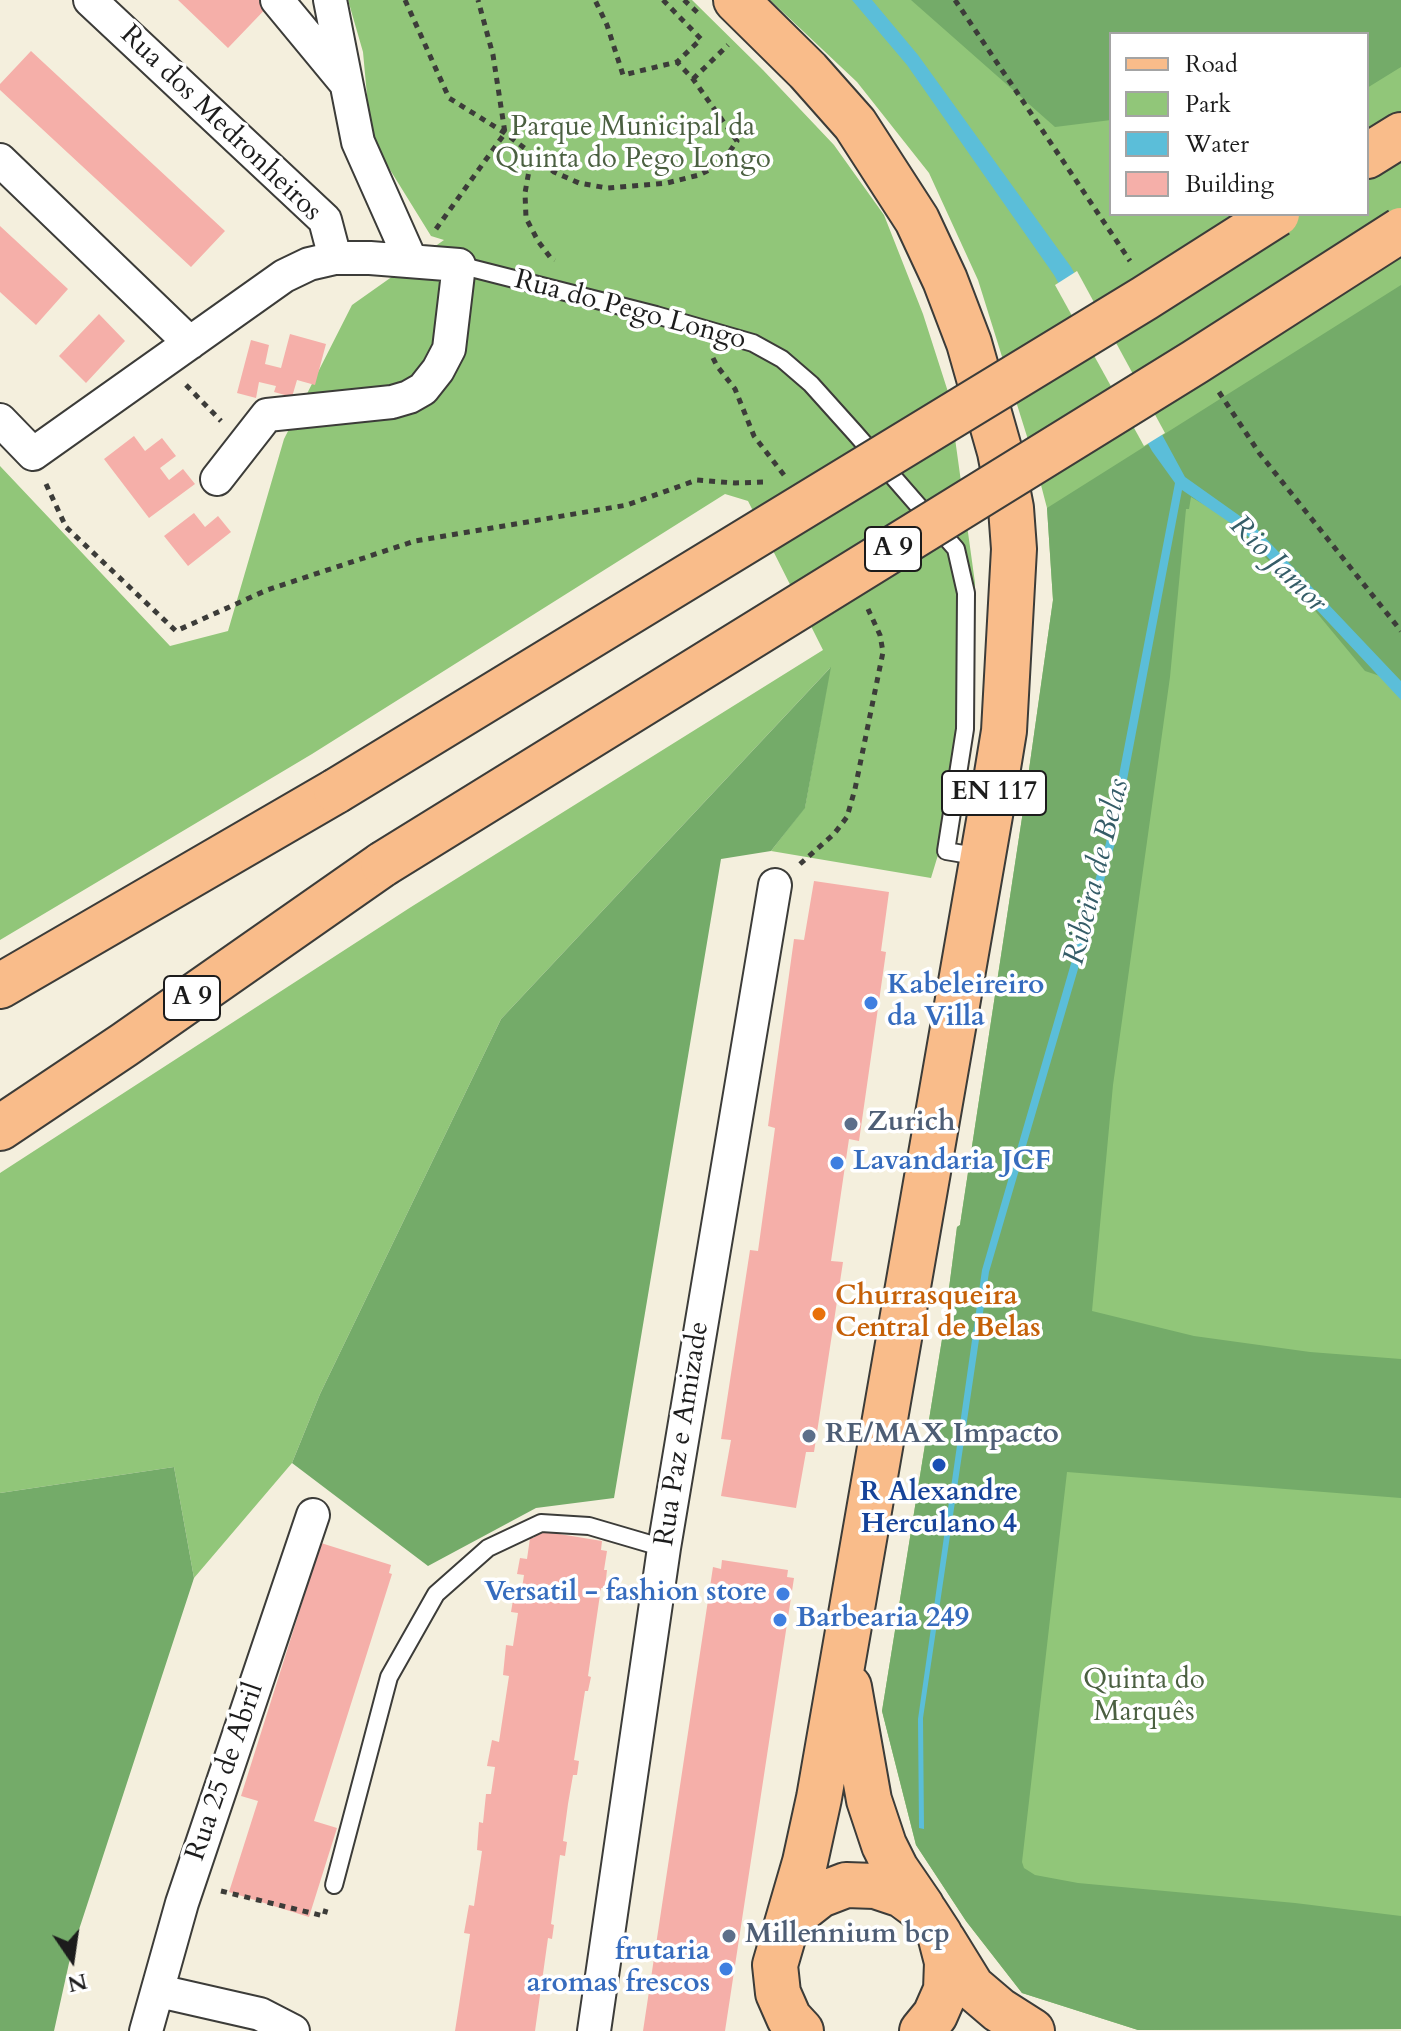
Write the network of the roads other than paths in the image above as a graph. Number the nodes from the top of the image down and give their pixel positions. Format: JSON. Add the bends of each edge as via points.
{"nodes":[{"id":1,"x":90,"y":0,"type":"edge"},
{"id":2,"x":277,"y":0,"type":"edge"},
{"id":3,"x":330,"y":0,"type":"edge"},
{"id":4,"x":736,"y":0,"type":"edge"},
{"id":5,"x":346,"y":83,"type":"junction"},
{"id":6,"x":1401,"y":135,"type":"edge"},
{"id":7,"x":1369,"y":155,"type":"edge"},
{"id":8,"x":0,"y":160,"type":"edge"},
{"id":9,"x":1274,"y":216,"type":"edge"},
{"id":10,"x":1401,"y":230,"type":"edge"},
{"id":11,"x":335,"y":258,"type":"junction"},
{"id":12,"x":411,"y":261,"type":"junction"},
{"id":13,"x":459,"y":265,"type":"junction"},
{"id":14,"x":177,"y":352,"type":"junction"},
{"id":15,"x":0,"y":420,"type":"edge"},
{"id":16,"x":217,"y":479,"type":"dead end"},
{"id":17,"x":983,"y":858,"type":"junction"},
{"id":18,"x":775,"y":885,"type":"road end"},
{"id":19,"x":0,"y":986,"type":"edge"},
{"id":20,"x":0,"y":1128,"type":"edge"},
{"id":21,"x":313,"y":1515,"type":"dead end"},
{"id":22,"x":664,"y":1548,"type":"junction"},
{"id":23,"x":843,"y":1657,"type":"junction"},
{"id":24,"x":334,"y":1885,"type":"road end"},
{"id":25,"x":933,"y":1924,"type":"junction"},
{"id":26,"x":782,"y":1937,"type":"junction"},
{"id":27,"x":159,"y":1991,"type":"junction"},
{"id":28,"x":146,"y":2031,"type":"edge"},
{"id":29,"x":293,"y":2031,"type":"edge"},
{"id":30,"x":594,"y":2031,"type":"edge"},
{"id":31,"x":801,"y":2031,"type":"edge"},
{"id":32,"x":922,"y":2031,"type":"edge"},
{"id":33,"x":1032,"y":2031,"type":"edge"}],
"edges":[{"from":1,"to":11,"type":"street","name":"Rua dos Medronheiros","via":[[325,220]]},
{"from":2,"to":5,"type":"street"},
{"from":3,"to":5,"type":"street"},
{"from":4,"to":17,"type":"main road","number":"EN 117","via":[[855,124],[917,220],[964,331],[993,425],[1014,549],[1004,731]]},
{"from":5,"to":12,"type":"street","via":[[358,142]]},
{"from":6,"to":7,"type":"main road"},
{"from":8,"to":14,"type":"street"},
{"from":9,"to":19,"type":"main road","bridge":true,"via":[[336,791]]},
{"from":10,"to":20,"type":"main road","number":"A 9","bridge":true,"via":[[383,864]]},
{"from":11,"to":12,"type":"street","name":"Rua do Pego Longo"},
{"from":11,"to":14,"type":"street","name":"Rua do Pego Longo","via":[[284,276]]},
{"from":12,"to":13,"type":"street","name":"Rua do Pego Longo"},
{"from":13,"to":16,"type":"street","via":[[449,349],[423,389],[392,402],[267,415]]},
{"from":13,"to":17,"type":"lane","name":"Rua do Pego Longo","via":[[753,343],[782,359],[820,394],[956,549],[966,593],[965,729],[946,851]]},
{"from":14,"to":15,"type":"street","name":"Rua do Pego Longo","via":[[33,454]]},
{"from":17,"to":23,"type":"main road","number":"EN 117"},
{"from":18,"to":22,"type":"street","name":"Rua Paz e Amizade"},
{"from":21,"to":27,"type":"street","name":"Rua 25 de Abril","via":[[189,1883]]},
{"from":22,"to":24,"type":"lane","via":[[589,1526],[541,1523],[488,1548],[436,1594],[389,1677]]},
{"from":22,"to":30,"type":"street","name":"Rua Paz e Amizade"},
{"from":23,"to":25,"type":"main road","via":[[869,1800],[884,1845]]},
{"from":23,"to":26,"type":"main road","via":[[819,1798]]},
{"from":25,"to":26,"type":"main road","via":[[902,1895],[875,1886],[846,1885],[820,1895],[797,1913]]},
{"from":25,"to":32,"type":"main road","via":[[947,1962],[946,1990]]},
{"from":25,"to":33,"type":"main road","via":[[972,1987]]},
{"from":26,"to":31,"type":"main road","via":[[775,1965],[778,1993]]},
{"from":27,"to":28,"type":"street","name":"Rua 25 de Abril"},
{"from":27,"to":29,"type":"street","via":[[260,2014]]}]}
